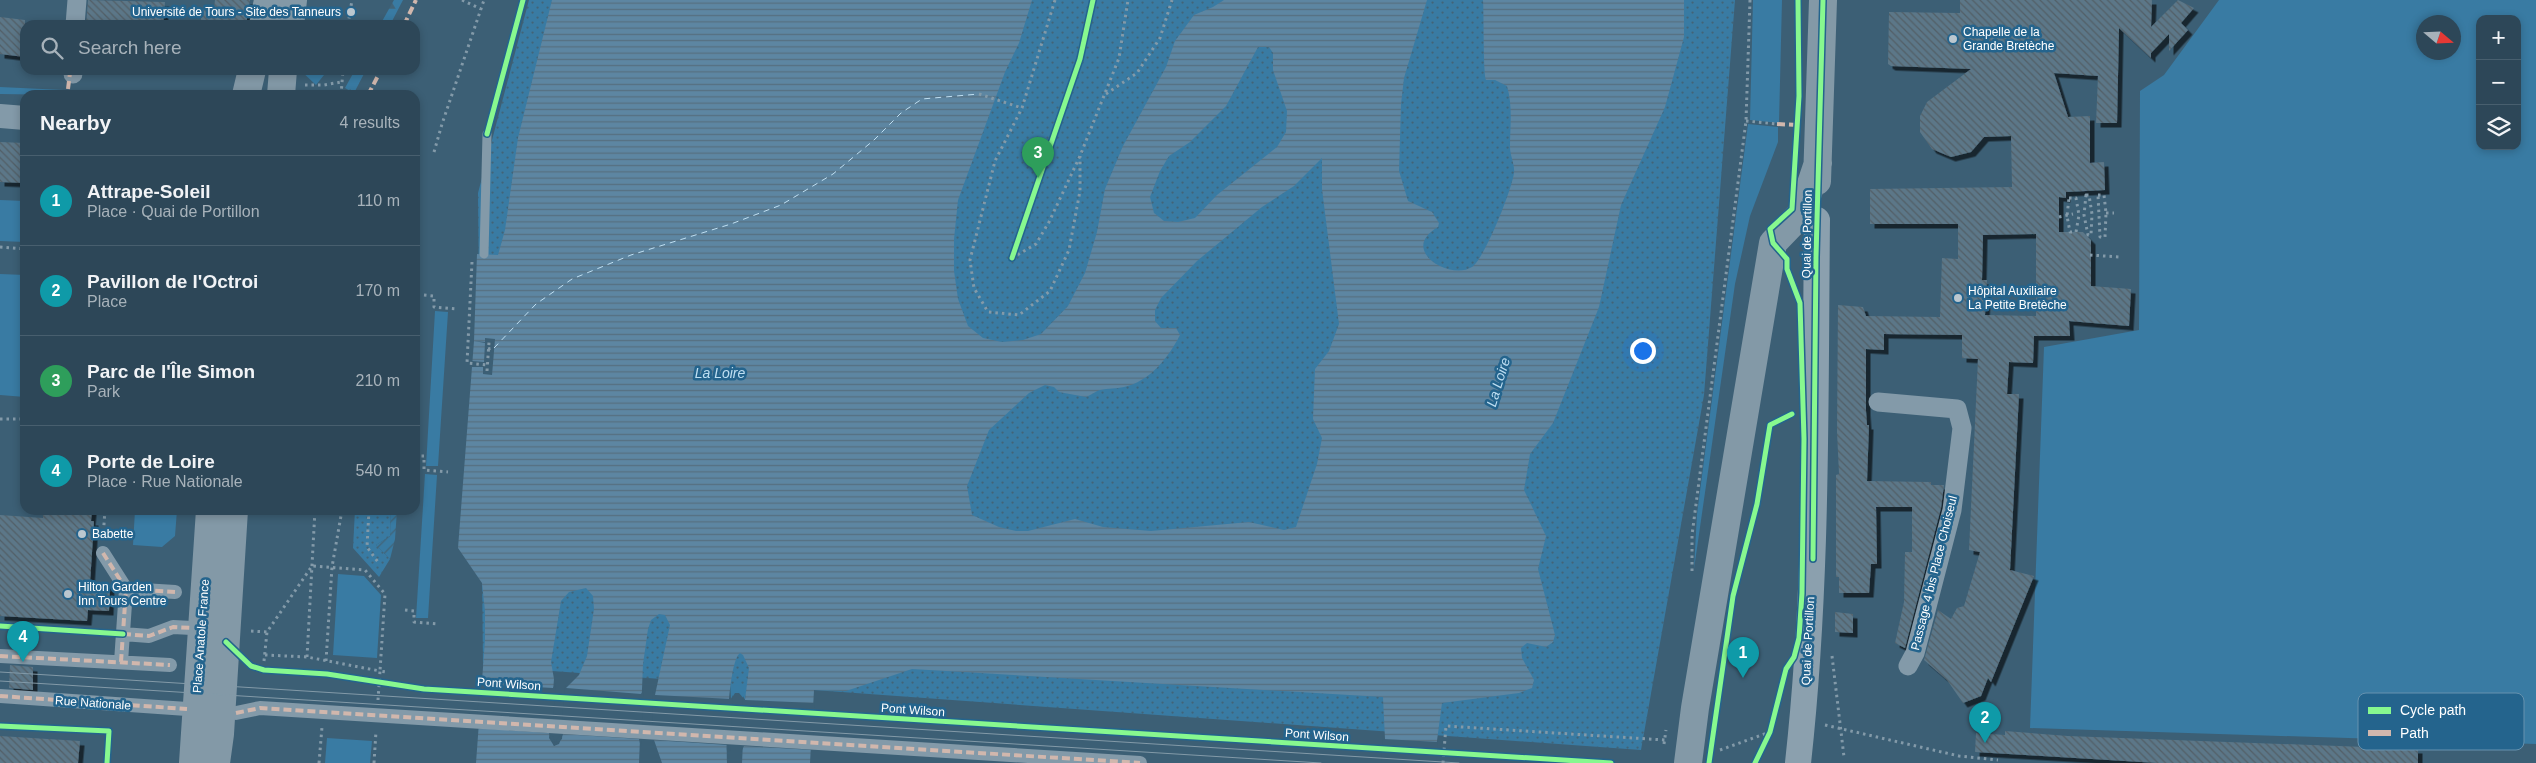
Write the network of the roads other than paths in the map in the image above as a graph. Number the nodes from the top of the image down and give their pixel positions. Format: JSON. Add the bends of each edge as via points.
{"nodes":[{"id":1,"x":77,"y":0,"type":"edge"},
{"id":2,"x":268,"y":0,"type":"edge"},
{"id":3,"x":293,"y":0,"type":"edge"},
{"id":4,"x":1822,"y":0,"type":"edge"},
{"id":5,"x":75,"y":20,"type":"edge"},
{"id":6,"x":265,"y":20,"type":"edge"},
{"id":7,"x":291,"y":20,"type":"edge"},
{"id":8,"x":251,"y":75,"type":"edge"},
{"id":9,"x":247,"y":90,"type":"edge"},
{"id":10,"x":0,"y":116,"type":"edge"},
{"id":11,"x":20,"y":118,"type":"edge"},
{"id":12,"x":487,"y":134,"type":"road end"},
{"id":13,"x":1818,"y":163,"type":"junction"},
{"id":14,"x":1817,"y":220,"type":"junction"},
{"id":15,"x":484,"y":254,"type":"dead end"},
{"id":16,"x":1769,"y":276,"type":"junction"},
{"id":17,"x":1878,"y":402,"type":"dead end"},
{"id":18,"x":210,"y":515,"type":"edge"},
{"id":19,"x":234,"y":515,"type":"edge"},
{"id":20,"x":102,"y":554,"type":"road end"},
{"id":21,"x":126,"y":589,"type":"junction"},
{"id":22,"x":175,"y":592,"type":"dead end"},
{"id":23,"x":192,"y":628,"type":"dead end"},
{"id":24,"x":123,"y":634,"type":"junction"},
{"id":25,"x":0,"y":656,"type":"edge"},
{"id":26,"x":121,"y":662,"type":"junction"},
{"id":27,"x":170,"y":666,"type":"dead end"},
{"id":28,"x":1908,"y":666,"type":"dead end"},
{"id":29,"x":0,"y":696,"type":"edge"},
{"id":30,"x":187,"y":709,"type":"dead end"},
{"id":31,"x":236,"y":713,"type":"dead end"},
{"id":32,"x":193,"y":763,"type":"edge"},
{"id":33,"x":216,"y":763,"type":"edge"},
{"id":34,"x":1140,"y":763,"type":"edge"},
{"id":35,"x":1688,"y":763,"type":"edge"},
{"id":36,"x":1798,"y":763,"type":"edge"}],
"edges":[{"from":1,"to":5,"type":"street"},
{"from":2,"to":6,"type":"main road"},
{"from":3,"to":7,"type":"main road"},
{"from":4,"to":13,"type":"main road","name":"Quai de Portillon"},
{"from":8,"to":9,"type":"main road"},
{"from":10,"to":11,"type":"street"},
{"from":12,"to":15,"type":"lane"},
{"from":13,"to":14,"type":"main road","name":"Quai de Portillon"},
{"from":13,"to":16,"type":"main road","name":"Quai de Portillon","via":[[1800,214],[1773,243]]},
{"from":14,"to":16,"type":"main road","name":"Quai de Portillon","via":[[1781,251]]},
{"from":14,"to":36,"type":"main road","name":"Quai de Portillon","via":[[1813,559]]},
{"from":16,"to":35,"type":"main road","name":"Quai de Portillon","via":[[1694,708]]},
{"from":17,"to":28,"type":"street","name":"Passage 4 bis Place Choiseul","via":[[1957,409],[1962,428],[1952,510],[1915,654]]},
{"from":18,"to":32,"type":"main road","name":"Place Anatole France"},
{"from":19,"to":33,"type":"main road","name":"Place Anatole France"},
{"from":20,"to":21,"type":"street"},
{"from":21,"to":22,"type":"street"},
{"from":21,"to":24,"type":"street"},
{"from":23,"to":24,"type":"street","via":[[173,627],[149,636]]},
{"from":24,"to":26,"type":"street"},
{"from":25,"to":26,"type":"street"},
{"from":26,"to":27,"type":"street"},
{"from":29,"to":30,"type":"street","name":"Rue Nationale"},
{"from":31,"to":34,"type":"street","via":[[260,708]]}]}
